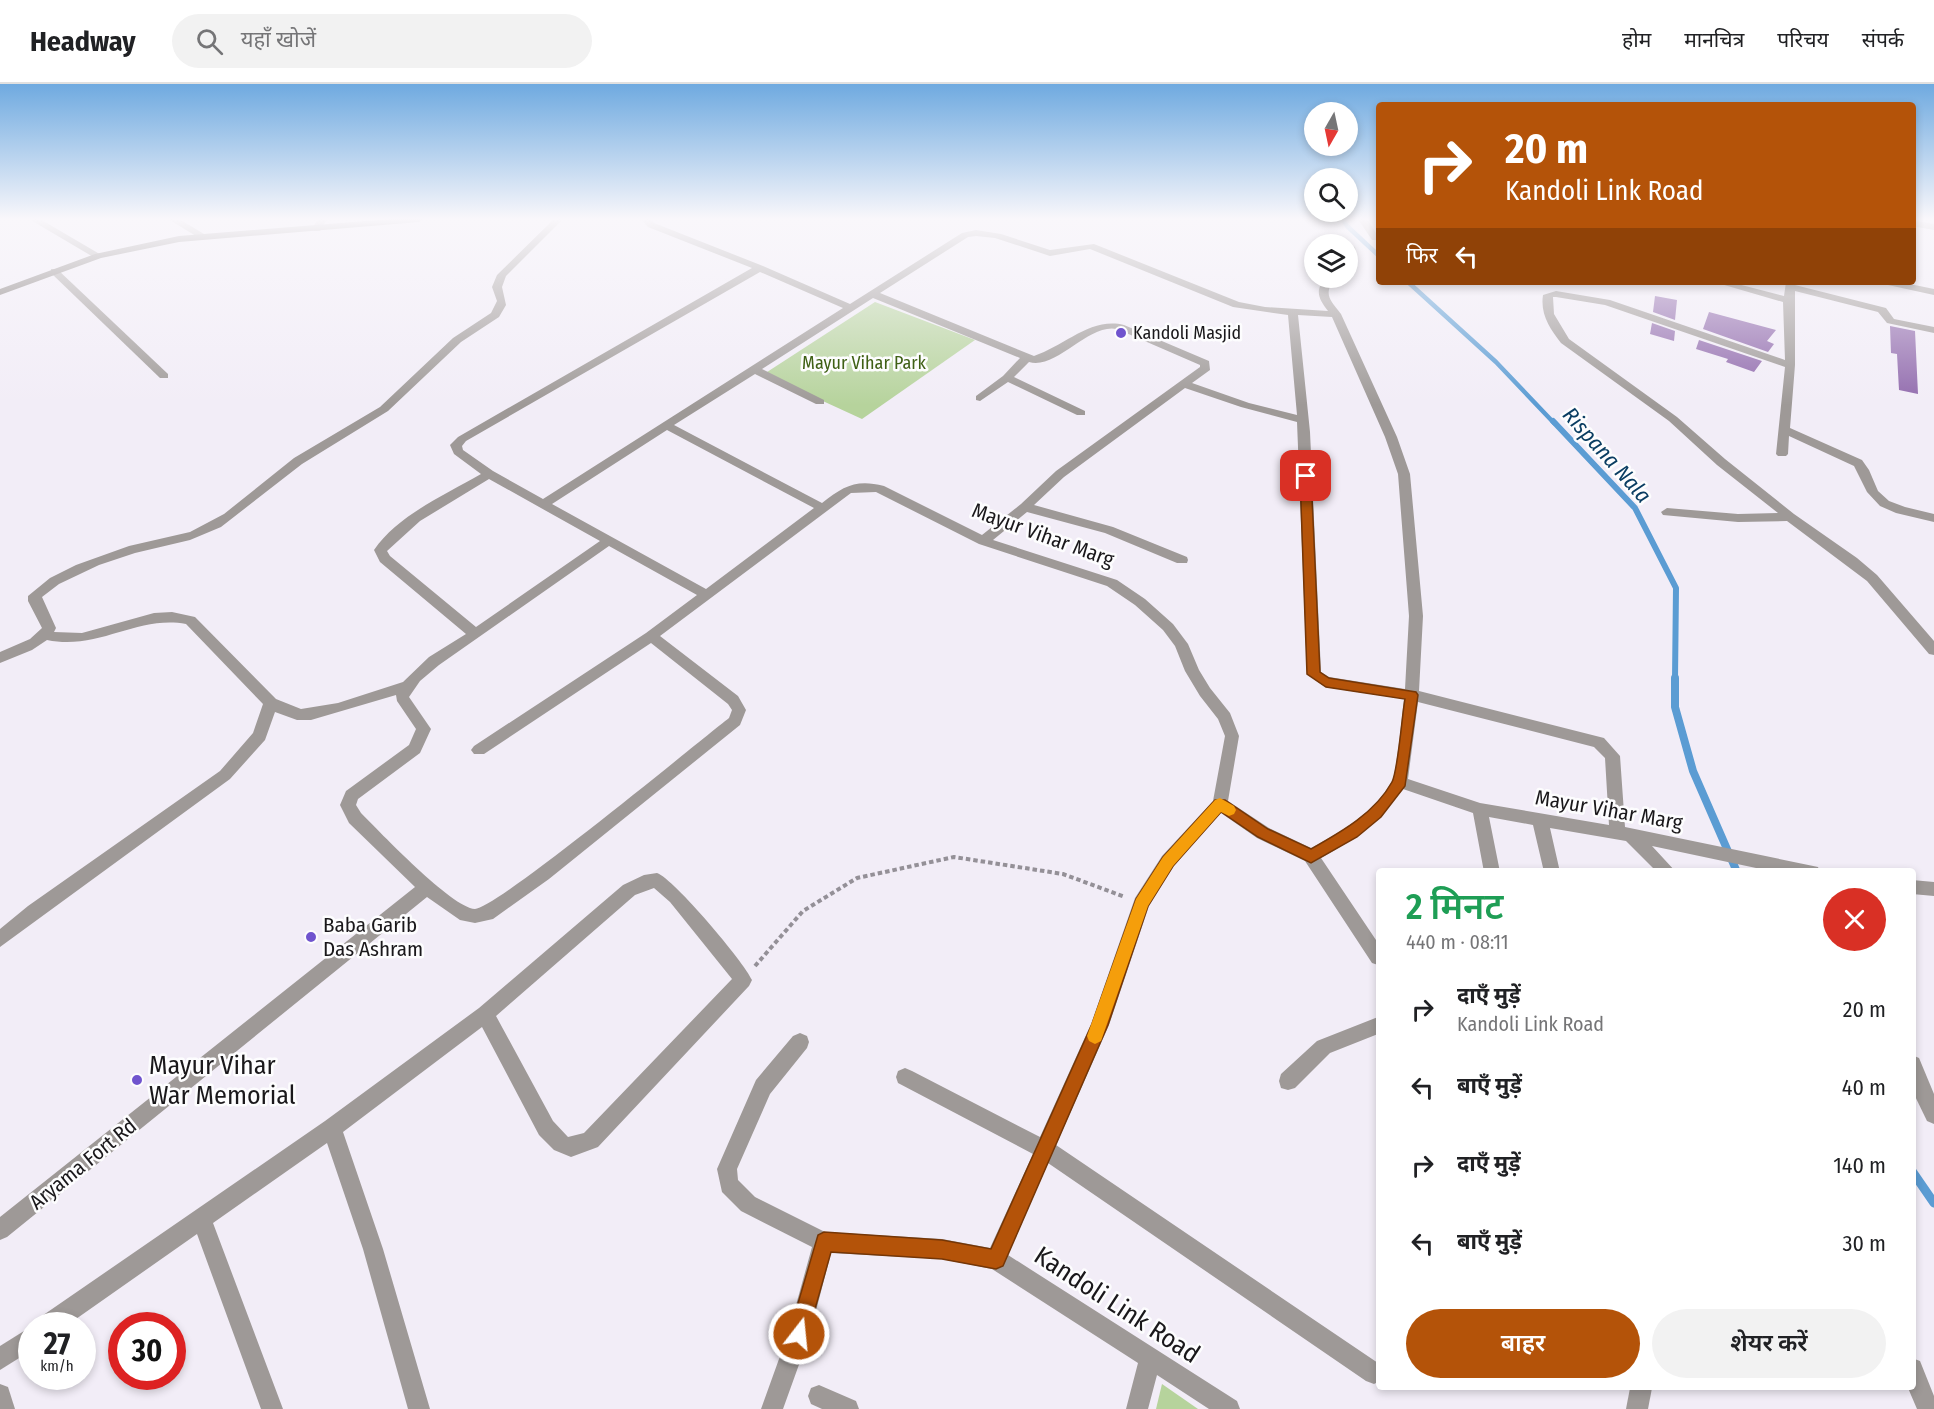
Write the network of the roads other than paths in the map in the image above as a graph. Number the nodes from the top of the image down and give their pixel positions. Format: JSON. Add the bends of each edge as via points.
{"nodes":[{"id":1,"x":29,"y":281,"type":"edge"},
{"id":2,"x":64,"y":281,"type":"edge"},
{"id":3,"x":499,"y":281,"type":"edge"},
{"id":4,"x":738,"y":281,"type":"edge"},
{"id":5,"x":789,"y":281,"type":"edge"},
{"id":6,"x":894,"y":281,"type":"edge"},
{"id":7,"x":1178,"y":281,"type":"edge"},
{"id":8,"x":1730,"y":285,"type":"edge"},
{"id":9,"x":1791,"y":285,"type":"edge"},
{"id":10,"x":1901,"y":285,"type":"edge"},
{"id":11,"x":1323,"y":288,"type":"edge"},
{"id":12,"x":0,"y":292,"type":"edge"},
{"id":13,"x":1934,"y":292,"type":"edge"},
{"id":14,"x":873,"y":294,"type":"junction"},
{"id":15,"x":1788,"y":300,"type":"junction"},
{"id":16,"x":851,"y":308,"type":"junction"},
{"id":17,"x":1293,"y":312,"type":"junction"},
{"id":18,"x":1336,"y":314,"type":"junction"},
{"id":19,"x":1934,"y":330,"type":"edge"},
{"id":20,"x":1026,"y":358,"type":"junction"},
{"id":21,"x":1790,"y":364,"type":"junction"},
{"id":22,"x":754,"y":369,"type":"junction"},
{"id":23,"x":164,"y":375,"type":"dead end"},
{"id":24,"x":1007,"y":378,"type":"junction"},
{"id":25,"x":1184,"y":384,"type":"junction"},
{"id":26,"x":980,"y":398,"type":"dead end"},
{"id":27,"x":820,"y":402,"type":"dead end"},
{"id":28,"x":1081,"y":413,"type":"dead end"},
{"id":29,"x":1303,"y":420,"type":"junction"},
{"id":30,"x":665,"y":425,"type":"junction"},
{"id":31,"x":1784,"y":429,"type":"junction"},
{"id":32,"x":1782,"y":454,"type":"dead end"},
{"id":33,"x":489,"y":474,"type":"junction"},
{"id":34,"x":543,"y":504,"type":"junction"},
{"id":35,"x":1025,"y":507,"type":"junction"},
{"id":36,"x":823,"y":508,"type":"junction"},
{"id":37,"x":1667,"y":512,"type":"dead end"},
{"id":38,"x":1790,"y":517,"type":"junction"},
{"id":39,"x":1934,"y":518,"type":"edge"},
{"id":40,"x":983,"y":541,"type":"junction"},
{"id":41,"x":607,"y":542,"type":"junction"},
{"id":42,"x":1182,"y":560,"type":"dead end"},
{"id":43,"x":705,"y":594,"type":"junction"},
{"id":44,"x":476,"y":634,"type":"junction"},
{"id":45,"x":46,"y":635,"type":"junction"},
{"id":46,"x":651,"y":636,"type":"junction"},
{"id":47,"x":1934,"y":650,"type":"edge"},
{"id":48,"x":0,"y":658,"type":"edge"},
{"id":49,"x":407,"y":686,"type":"junction"},
{"id":50,"x":1412,"y":695,"type":"junction"},
{"id":51,"x":271,"y":703,"type":"junction"},
{"id":52,"x":480,"y":750,"type":"dead end"},
{"id":53,"x":1400,"y":782,"type":"junction"},
{"id":54,"x":1220,"y":804,"type":"junction"},
{"id":55,"x":1480,"y":809,"type":"junction"},
{"id":56,"x":1540,"y":821,"type":"junction"},
{"id":57,"x":1624,"y":834,"type":"junction"},
{"id":58,"x":1311,"y":856,"type":"junction"},
{"id":59,"x":1491,"y":868,"type":"edge"},
{"id":60,"x":1551,"y":868,"type":"edge"},
{"id":61,"x":1663,"y":868,"type":"edge"},
{"id":62,"x":1795,"y":868,"type":"edge"},
{"id":63,"x":427,"y":887,"type":"junction"},
{"id":64,"x":1916,"y":887,"type":"edge"},
{"id":65,"x":1934,"y":889,"type":"edge"},
{"id":66,"x":0,"y":939,"type":"edge"},
{"id":67,"x":1376,"y":954,"type":"edge"},
{"id":68,"x":485,"y":1014,"type":"junction"},
{"id":69,"x":1376,"y":1027,"type":"edge"},
{"id":70,"x":800,"y":1042,"type":"dead end"},
{"id":71,"x":1916,"y":1075,"type":"edge"},
{"id":72,"x":905,"y":1077,"type":"dead end"},
{"id":73,"x":1288,"y":1081,"type":"dead end"},
{"id":74,"x":1934,"y":1113,"type":"edge"},
{"id":75,"x":332,"y":1128,"type":"junction"},
{"id":76,"x":1046,"y":1150,"type":"junction"},
{"id":77,"x":202,"y":1220,"type":"junction"},
{"id":78,"x":0,"y":1230,"type":"edge"},
{"id":79,"x":824,"y":1242,"type":"junction"},
{"id":80,"x":996,"y":1259,"type":"junction"},
{"id":81,"x":67,"y":1312,"type":"edge"},
{"id":82,"x":18,"y":1347,"type":"edge"},
{"id":83,"x":1150,"y":1358,"type":"junction"},
{"id":84,"x":0,"y":1359,"type":"edge"},
{"id":85,"x":1374,"y":1373,"type":"dead end"},
{"id":86,"x":1916,"y":1379,"type":"edge"},
{"id":87,"x":1641,"y":1390,"type":"edge"},
{"id":88,"x":0,"y":1395,"type":"edge"},
{"id":89,"x":819,"y":1396,"type":"dead end"},
{"id":90,"x":4,"y":1409,"type":"edge"},
{"id":91,"x":272,"y":1409,"type":"edge"},
{"id":92,"x":419,"y":1409,"type":"edge"},
{"id":93,"x":772,"y":1409,"type":"edge"},
{"id":94,"x":848,"y":1409,"type":"edge"},
{"id":95,"x":1137,"y":1409,"type":"edge"},
{"id":96,"x":1229,"y":1409,"type":"edge"},
{"id":97,"x":1637,"y":1409,"type":"edge"},
{"id":98,"x":1928,"y":1409,"type":"edge"}],
"edges":[{"from":1,"to":12,"type":"main road"},
{"from":2,"to":23,"type":"street"},
{"from":3,"to":45,"type":"street","via":[[496,287],[502,305],[495,315],[459,338],[395,400],[298,460],[227,519],[175,541],[134,549],[80,568],[39,592],[35,601],[49,628]]},
{"from":4,"to":33,"type":"street","via":[[462,439],[456,445],[458,452]]},
{"from":5,"to":16,"type":"street"},
{"from":6,"to":14,"type":"street"},
{"from":7,"to":17,"type":"street","via":[[1238,305]]},
{"from":8,"to":15,"type":"street"},
{"from":9,"to":15,"type":"street"},
{"from":9,"to":19,"type":"street","via":[[1879,309],[1891,321]]},
{"from":10,"to":13,"type":"street"},
{"from":11,"to":18,"type":"street","via":[[1323,297]]},
{"from":14,"to":16,"type":"street"},
{"from":14,"to":20,"type":"street"},
{"from":15,"to":21,"type":"street"},
{"from":16,"to":22,"type":"street"},
{"from":17,"to":18,"type":"street"},
{"from":17,"to":29,"type":"street"},
{"from":18,"to":50,"type":"street","via":[[1404,474],[1416,616]]},
{"from":20,"to":24,"type":"street"},
{"from":20,"to":25,"type":"street","via":[[1042,358],[1094,329],[1111,325],[1205,363],[1206,368]]},
{"from":21,"to":31,"type":"street"},
{"from":21,"to":38,"type":"street","via":[[1607,302],[1556,294],[1548,295],[1546,300],[1555,329],[1565,341],[1672,419]]},
{"from":22,"to":27,"type":"street"},
{"from":22,"to":30,"type":"street"},
{"from":24,"to":26,"type":"street"},
{"from":24,"to":28,"type":"street"},
{"from":25,"to":29,"type":"street"},
{"from":25,"to":35,"type":"street","via":[[1060,474]]},
{"from":29,"to":50,"type":"street","via":[[1314,674],[1326,682]]},
{"from":30,"to":34,"type":"street"},
{"from":30,"to":36,"type":"street"},
{"from":31,"to":32,"type":"street"},
{"from":31,"to":39,"type":"street","via":[[1858,462],[1883,503]]},
{"from":33,"to":34,"type":"street"},
{"from":33,"to":44,"type":"street","via":[[422,516],[380,550]]},
{"from":34,"to":41,"type":"street"},
{"from":35,"to":40,"type":"street"},
{"from":35,"to":42,"type":"street","via":[[1109,530]]},
{"from":36,"to":40,"type":"street","name":"Mayur Vihar Marg","via":[[848,490],[869,486]]},
{"from":36,"to":43,"type":"street"},
{"from":37,"to":38,"type":"street","via":[[1738,518]]},
{"from":38,"to":47,"type":"street","via":[[1872,578]]},
{"from":40,"to":54,"type":"street","name":"Mayur Vihar Marg","via":[[1112,583],[1168,627],[1205,692],[1225,717],[1232,736]]},
{"from":41,"to":43,"type":"street"},
{"from":41,"to":44,"type":"street"},
{"from":43,"to":46,"type":"street"},
{"from":44,"to":49,"type":"street"},
{"from":45,"to":48,"type":"street"},
{"from":45,"to":51,"type":"street","via":[[76,639],[180,616],[190,620]]},
{"from":46,"to":52,"type":"street"},
{"from":46,"to":63,"type":"street","via":[[733,700],[739,710],[735,720],[487,914],[460,913]]},
{"from":49,"to":51,"type":"street","via":[[304,716]]},
{"from":49,"to":63,"type":"street","via":[[402,697],[424,729],[415,749],[352,795],[348,805],[355,818]]},
{"from":50,"to":53,"type":"street"},
{"from":50,"to":57,"type":"street","via":[[1599,742],[1612,756]]},
{"from":51,"to":66,"type":"street","via":[[260,736],[225,775]]},
{"from":53,"to":55,"type":"street","name":"Mayur Vihar Marg"},
{"from":53,"to":58,"type":"street","via":[[1376,812],[1352,833]]},
{"from":54,"to":58,"type":"street","via":[[1263,833]]},
{"from":54,"to":76,"type":"street","via":[[1168,861],[1141,903],[1100,1025]]},
{"from":55,"to":56,"type":"street","name":"Mayur Vihar Marg"},
{"from":55,"to":59,"type":"street"},
{"from":56,"to":57,"type":"street","name":"Mayur Vihar Marg"},
{"from":56,"to":60,"type":"street"},
{"from":57,"to":61,"type":"street"},
{"from":57,"to":62,"type":"street","name":"Mayur Vihar Marg"},
{"from":58,"to":67,"type":"street"},
{"from":63,"to":78,"type":"street","name":"Aryama Fort Rd"},
{"from":64,"to":65,"type":"street"},
{"from":68,"to":68,"type":"street","via":[[546,1128],[565,1147],[579,1147],[591,1140],[743,980],[676,897],[657,880],[629,890]]},
{"from":68,"to":75,"type":"street"},
{"from":69,"to":73,"type":"street","via":[[1324,1047]]},
{"from":70,"to":79,"type":"street","via":[[764,1087],[727,1169],[729,1185],[748,1204]]},
{"from":71,"to":74,"type":"street"},
{"from":72,"to":76,"type":"street"},
{"from":75,"to":77,"type":"street"},
{"from":75,"to":92,"type":"street","via":[[373,1249]]},
{"from":76,"to":80,"type":"street"},
{"from":76,"to":85,"type":"street"},
{"from":77,"to":81,"type":"street"},
{"from":77,"to":91,"type":"street"},
{"from":79,"to":80,"type":"street","name":"Kandoli Link Road","via":[[942,1249]]},
{"from":79,"to":93,"type":"street","via":[[799,1334]]},
{"from":80,"to":83,"type":"street","name":"Kandoli Link Road"},
{"from":82,"to":84,"type":"street"},
{"from":83,"to":95,"type":"street"},
{"from":83,"to":96,"type":"street","name":"Kandoli Link Road"},
{"from":86,"to":98,"type":"street"},
{"from":87,"to":97,"type":"street"},
{"from":88,"to":90,"type":"street"},
{"from":89,"to":94,"type":"street"}]}
